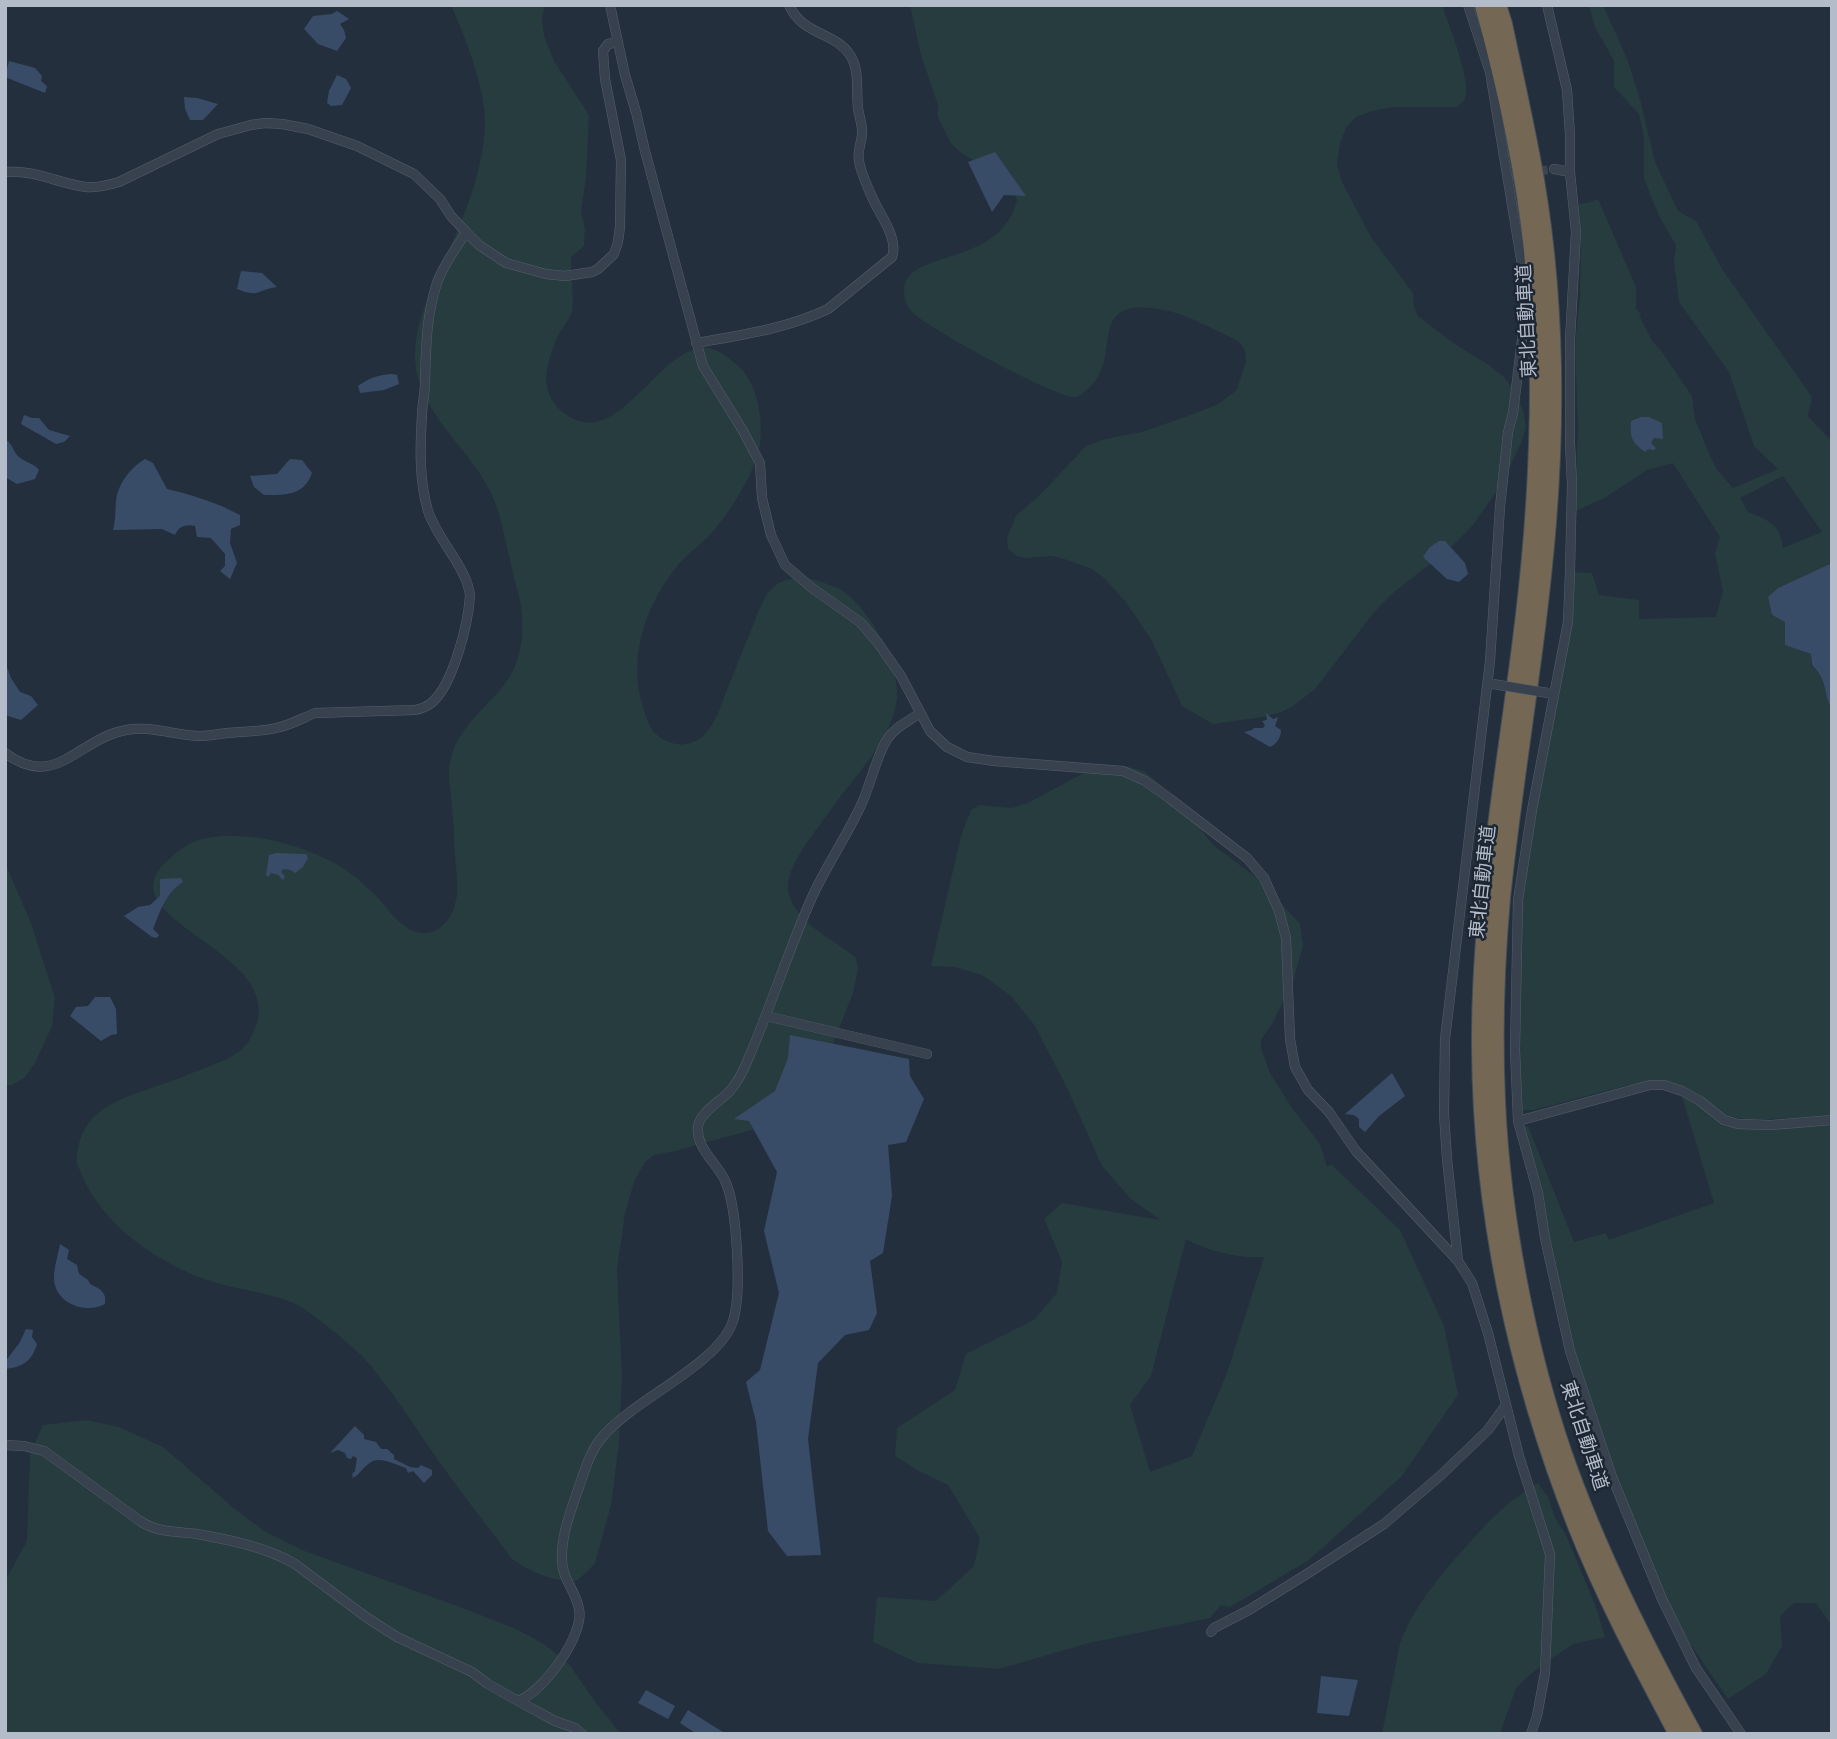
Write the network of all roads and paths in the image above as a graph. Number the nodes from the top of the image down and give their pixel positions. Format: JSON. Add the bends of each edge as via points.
{"nodes":[{"id":1,"x":610,"y":5,"type":"edge"},
{"id":2,"x":789,"y":5,"type":"edge"},
{"id":3,"x":1468,"y":5,"type":"edge"},
{"id":4,"x":1483,"y":5,"type":"edge"},
{"id":5,"x":1498,"y":5,"type":"edge"},
{"id":6,"x":1547,"y":5,"type":"edge"},
{"id":7,"x":618,"y":42,"type":"junction"},
{"id":8,"x":1554,"y":169,"type":"tunnel mouth"},
{"id":9,"x":5,"y":172,"type":"edge"},
{"id":10,"x":1570,"y":172,"type":"junction"},
{"id":11,"x":466,"y":232,"type":"junction"},
{"id":12,"x":695,"y":343,"type":"junction"},
{"id":13,"x":1489,"y":685,"type":"junction"},
{"id":14,"x":1550,"y":694,"type":"junction"},
{"id":15,"x":920,"y":713,"type":"junction"},
{"id":16,"x":5,"y":753,"type":"edge"},
{"id":17,"x":766,"y":1016,"type":"junction"},
{"id":18,"x":927,"y":1054,"type":"dead end"},
{"id":19,"x":1832,"y":1120,"type":"edge"},
{"id":20,"x":1518,"y":1121,"type":"junction"},
{"id":21,"x":1458,"y":1261,"type":"junction"},
{"id":22,"x":1506,"y":1405,"type":"junction"},
{"id":23,"x":5,"y":1445,"type":"edge"},
{"id":24,"x":1211,"y":1632,"type":"dead end"},
{"id":25,"x":518,"y":1701,"type":"junction"},
{"id":26,"x":582,"y":1734,"type":"edge"},
{"id":27,"x":1531,"y":1734,"type":"edge"},
{"id":28,"x":1677,"y":1734,"type":"edge"},
{"id":29,"x":1694,"y":1734,"type":"edge"},
{"id":30,"x":1741,"y":1734,"type":"edge"}],
"edges":[{"from":1,"to":7,"type":"street"},
{"from":2,"to":12,"type":"street","via":[[795,18],[841,44],[855,64],[862,123],[859,162],[894,253],[818,314],[765,331]]},
{"from":3,"to":13,"type":"street","via":[[1490,72],[1510,174],[1524,315],[1507,432]]},
{"from":4,"to":28,"type":"highway","name":"東北自動車道","via":[[1532,248],[1538,419],[1523,621],[1486,901],[1481,984],[1480,1048],[1492,1209],[1509,1305],[1551,1461],[1577,1531]]},
{"from":5,"to":29,"type":"highway","name":"東北自動車道","via":[[1536,181],[1545,249],[1552,420],[1539,623],[1502,902],[1496,1047],[1500,1151],[1524,1302],[1564,1455],[1622,1594]]},
{"from":6,"to":10,"type":"street","via":[[1567,90]]},
{"from":7,"to":11,"type":"street","via":[[603,51],[621,160],[620,227],[614,254],[592,272],[546,274],[506,262]]},
{"from":7,"to":12,"type":"street"},
{"from":8,"to":10,"type":"street"},
{"from":9,"to":11,"type":"street","via":[[23,171],[88,187],[108,185],[218,134],[251,125],[282,124],[357,146],[414,174]]},
{"from":10,"to":14,"type":"street","via":[[1576,232],[1570,340],[1570,570],[1568,622]]},
{"from":11,"to":16,"type":"street","via":[[438,280],[427,329],[421,461],[424,492],[433,524],[470,596],[459,652],[434,701],[415,710],[314,713],[278,728],[200,736],[129,729],[100,738],[44,767],[28,766]]},
{"from":12,"to":15,"type":"street","via":[[703,366],[760,463],[771,535],[785,565],[860,622],[901,676]]},
{"from":13,"to":14,"type":"street","bridge":true},
{"from":13,"to":21,"type":"street","via":[[1445,1039],[1444,1114]]},
{"from":14,"to":20,"type":"street","via":[[1518,900]]},
{"from":15,"to":17,"type":"street","via":[[894,730],[885,744],[861,805],[813,896]]},
{"from":15,"to":21,"type":"street","via":[[947,747],[967,757],[1123,771],[1145,781],[1247,858],[1264,878],[1286,938],[1295,1067],[1356,1151]]},
{"from":17,"to":18,"type":"street"},
{"from":17,"to":25,"type":"street","via":[[738,1080],[698,1126],[731,1200],[737,1275],[732,1324],[712,1351],[624,1416],[597,1443],[574,1500],[562,1552],[564,1575],[579,1607],[576,1632],[537,1690]]},
{"from":19,"to":20,"type":"street","via":[[1738,1124],[1724,1120],[1682,1091],[1650,1085]]},
{"from":20,"to":30,"type":"street","via":[[1538,1193],[1570,1351],[1612,1477],[1696,1668]]},
{"from":21,"to":22,"type":"street","via":[[1472,1283]]},
{"from":22,"to":24,"type":"street","via":[[1488,1430],[1384,1524]]},
{"from":22,"to":27,"type":"street","via":[[1550,1554],[1545,1673]]},
{"from":23,"to":25,"type":"street","via":[[44,1451],[155,1529],[197,1534],[285,1558],[397,1637],[472,1672]]},
{"from":25,"to":26,"type":"street"}]}
